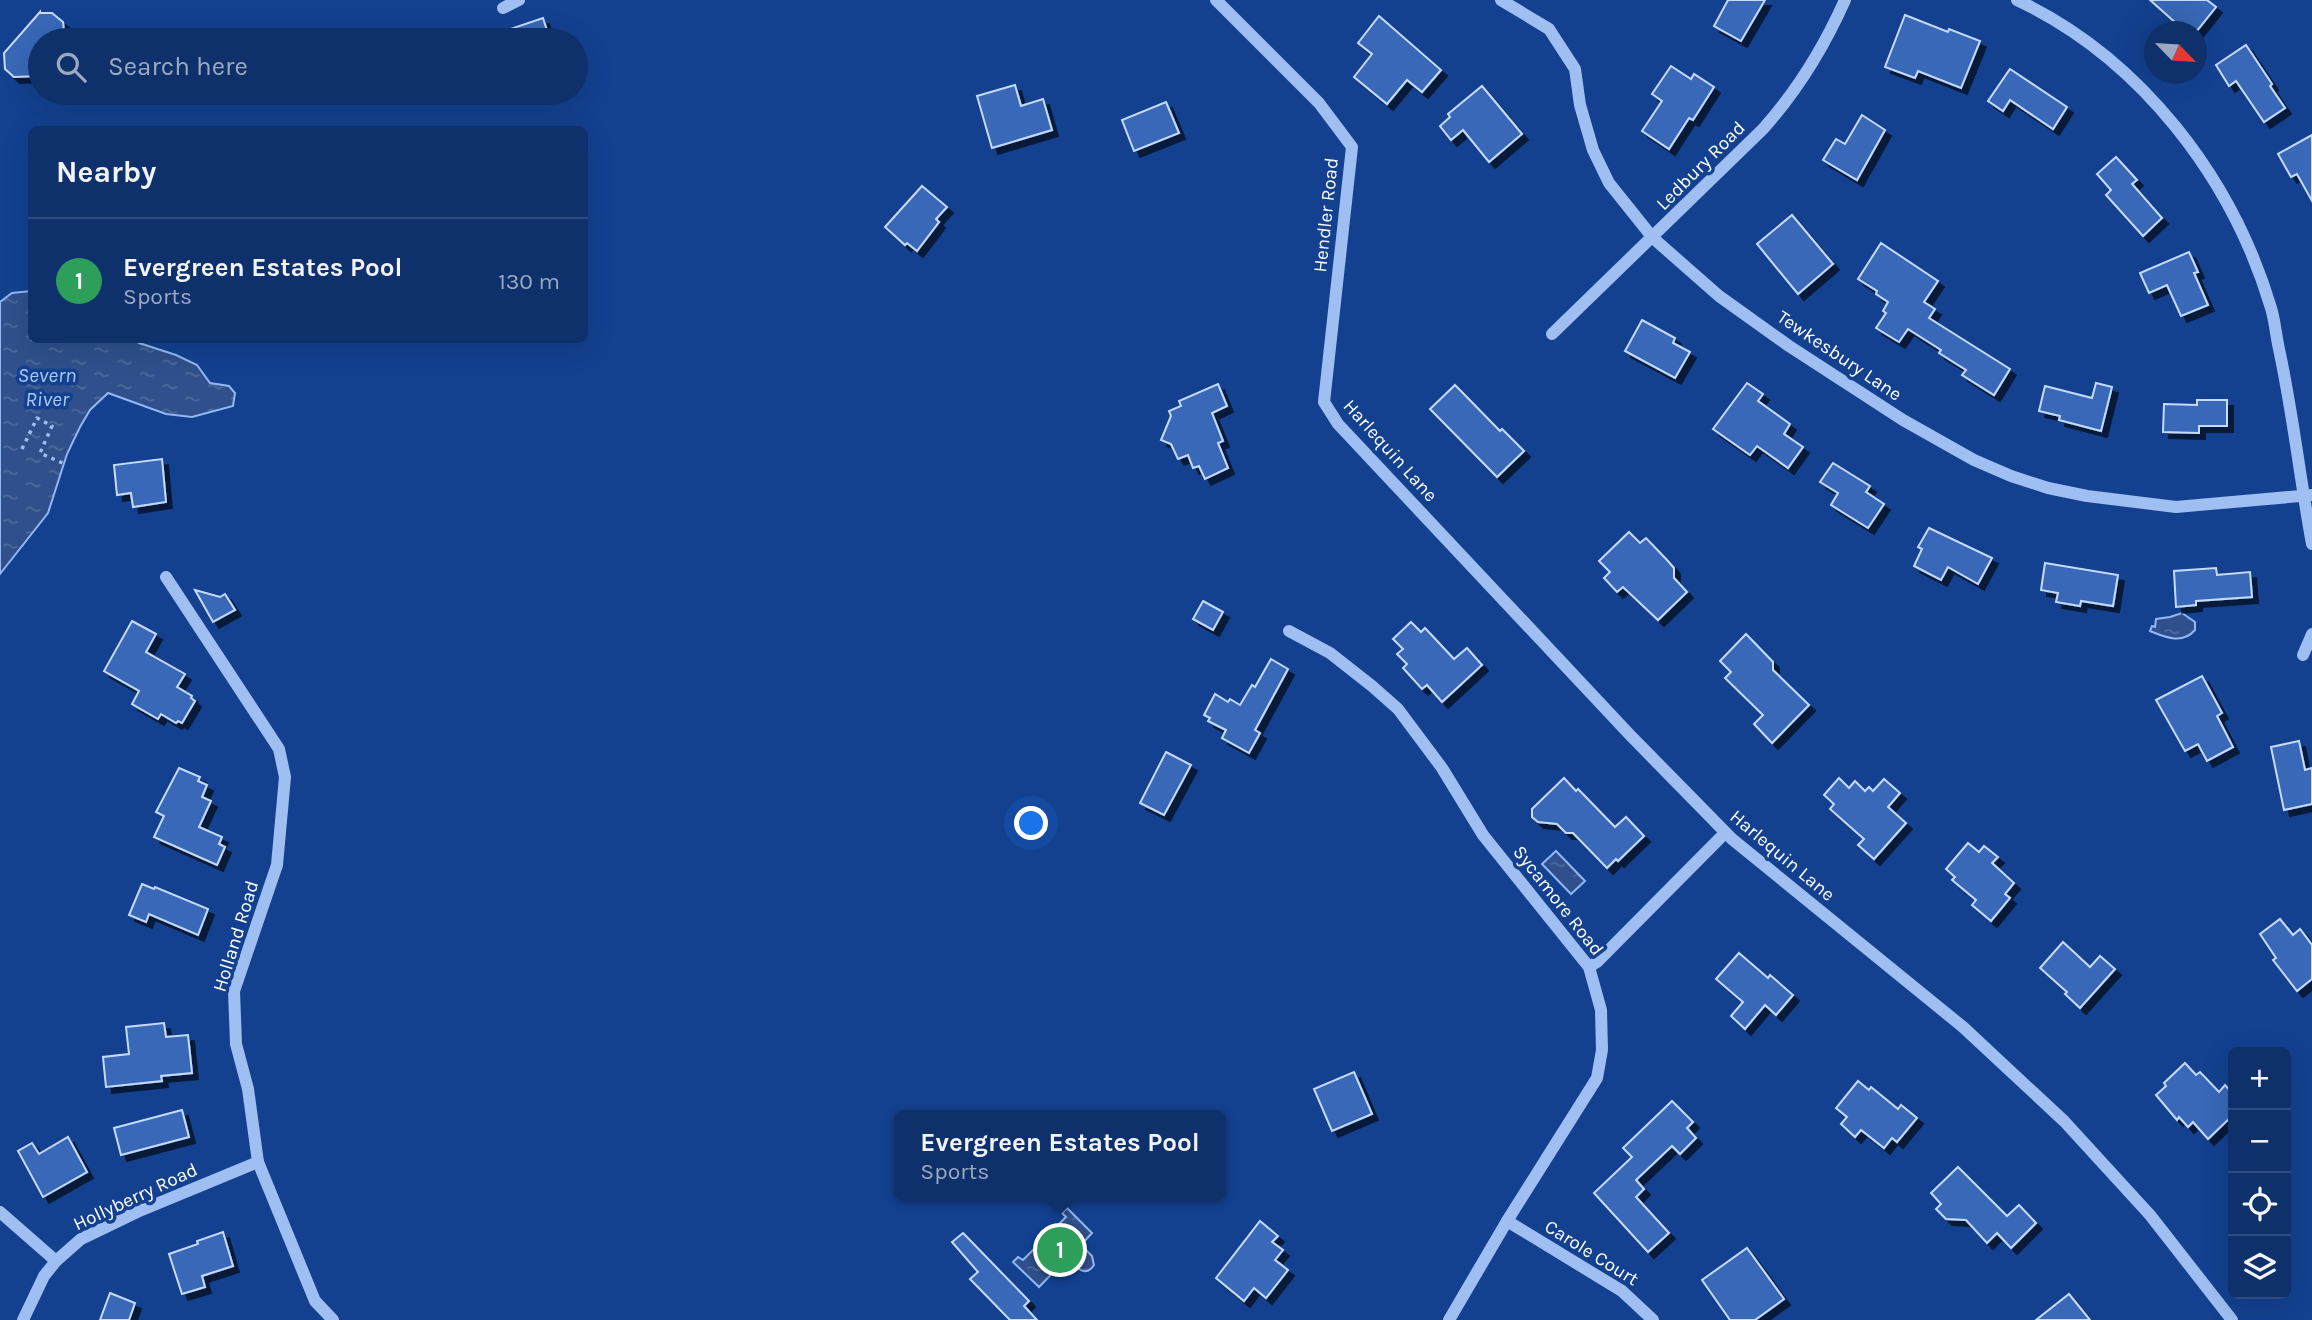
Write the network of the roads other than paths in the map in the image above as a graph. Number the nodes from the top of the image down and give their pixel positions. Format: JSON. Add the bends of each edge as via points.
{"nodes":[{"id":1,"x":519,"y":0,"type":"edge"},
{"id":2,"x":1216,"y":0,"type":"edge"},
{"id":3,"x":1501,"y":0,"type":"edge"},
{"id":4,"x":1844,"y":0,"type":"edge"},
{"id":5,"x":2017,"y":0,"type":"edge"},
{"id":6,"x":503,"y":8,"type":"dead end"},
{"id":7,"x":1653,"y":238,"type":"junction"},
{"id":8,"x":1552,"y":334,"type":"dead end"},
{"id":9,"x":1324,"y":402,"type":"joint"},
{"id":10,"x":2307,"y":496,"type":"edge"},
{"id":11,"x":2312,"y":544,"type":"edge"},
{"id":12,"x":166,"y":578,"type":"dead end"},
{"id":13,"x":1289,"y":631,"type":"dead end"},
{"id":14,"x":2312,"y":634,"type":"edge"},
{"id":15,"x":2303,"y":655,"type":"dead end"},
{"id":16,"x":1725,"y":833,"type":"junction"},
{"id":17,"x":1590,"y":967,"type":"junction"},
{"id":18,"x":258,"y":1162,"type":"junction"},
{"id":19,"x":0,"y":1212,"type":"edge"},
{"id":20,"x":1507,"y":1222,"type":"junction"},
{"id":21,"x":57,"y":1261,"type":"junction"},
{"id":22,"x":23,"y":1320,"type":"edge"},
{"id":23,"x":333,"y":1320,"type":"edge"},
{"id":24,"x":1449,"y":1320,"type":"edge"},
{"id":25,"x":1653,"y":1320,"type":"edge"},
{"id":26,"x":2232,"y":1320,"type":"edge"}],
"edges":[{"from":1,"to":6,"type":"street"},
{"from":2,"to":9,"type":"street","name":"Hendler Road","via":[[1319,103],[1352,146]]},
{"from":3,"to":7,"type":"street","name":"Tewkesbury Lane","via":[[1549,29],[1575,69],[1593,150],[1609,183]]},
{"from":4,"to":7,"type":"street","name":"Ledbury Road","via":[[1809,69],[1785,103]]},
{"from":5,"to":10,"type":"street","via":[[2062,24],[2122,70],[2172,122],[2208,170],[2249,250],[2271,308]]},
{"from":7,"to":8,"type":"street","name":"Ledbury Road"},
{"from":7,"to":10,"type":"street","name":"Tewkesbury Lane","via":[[1719,296],[1789,346],[1903,420],[2011,476],[2087,496],[2176,507]]},
{"from":9,"to":16,"type":"street","name":"Harlequin Lane","via":[[1348,435]]},
{"from":10,"to":11,"type":"street"},
{"from":12,"to":18,"type":"street","name":"Holland Road","via":[[279,749],[285,777],[276,865],[234,991],[236,1044],[248,1089]]},
{"from":13,"to":17,"type":"street","name":"Sycamore Road","via":[[1329,653],[1398,709],[1483,835]]},
{"from":14,"to":15,"type":"street"},
{"from":16,"to":17,"type":"street"},
{"from":16,"to":26,"type":"street","name":"Harlequin Lane","via":[[1963,1027],[2064,1121],[2150,1215]]},
{"from":17,"to":20,"type":"street","name":"Sycamore Road","via":[[1601,1010],[1597,1078]]},
{"from":18,"to":21,"type":"street","name":"Hollyberry Road","via":[[104,1227],[81,1239]]},
{"from":18,"to":23,"type":"street","name":"Holland Road","via":[[315,1301]]},
{"from":19,"to":21,"type":"street"},
{"from":20,"to":24,"type":"street","name":"Sycamore Road"},
{"from":20,"to":25,"type":"street","name":"Carole Court","via":[[1622,1291]]},
{"from":21,"to":22,"type":"street","name":"Hollyberry Road","via":[[44,1276]]}]}
